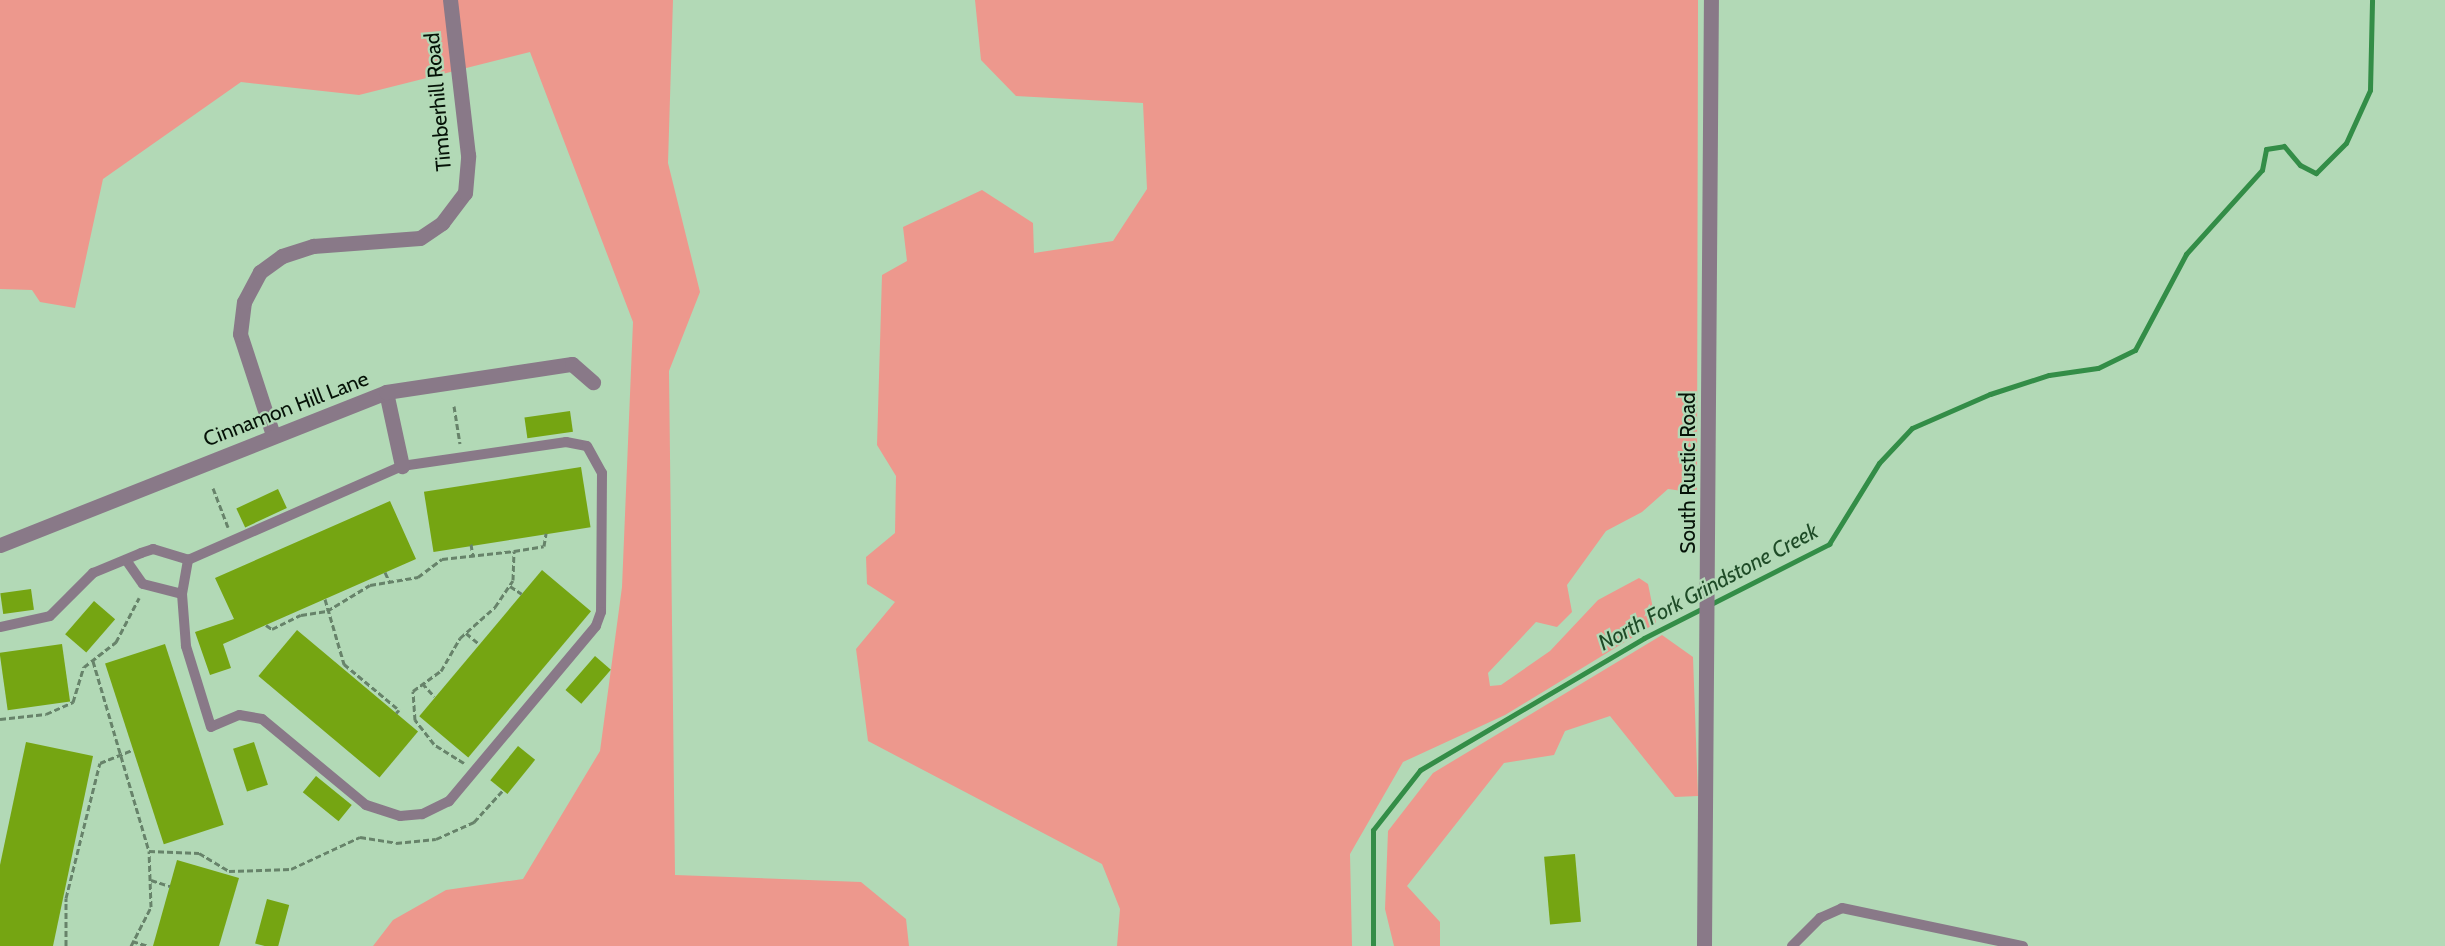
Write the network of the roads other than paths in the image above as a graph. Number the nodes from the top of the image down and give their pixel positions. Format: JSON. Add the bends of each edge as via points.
{"nodes":[{"id":1,"x":450,"y":0,"type":"edge"},
{"id":2,"x":1711,"y":0,"type":"edge"},
{"id":3,"x":593,"y":382,"type":"dead end"},
{"id":4,"x":386,"y":392,"type":"junction"},
{"id":5,"x":273,"y":435,"type":"junction"},
{"id":6,"x":402,"y":466,"type":"junction"},
{"id":7,"x":0,"y":545,"type":"edge"},
{"id":8,"x":126,"y":560,"type":"junction"},
{"id":9,"x":188,"y":560,"type":"junction"},
{"id":10,"x":182,"y":594,"type":"junction"},
{"id":11,"x":0,"y":627,"type":"edge"},
{"id":12,"x":1704,"y":946,"type":"edge"},
{"id":13,"x":1792,"y":946,"type":"edge"},
{"id":14,"x":2023,"y":946,"type":"edge"}],
"edges":[{"from":1,"to":5,"type":"street","name":"Timberhill Road","via":[[468,155],[465,193],[442,223],[420,238],[314,246],[282,256],[260,272],[244,302],[240,334]]},
{"from":2,"to":12,"type":"street","name":"South Rustic Road"},
{"from":3,"to":4,"type":"street","name":"Cinnamon Hill Lane","via":[[572,364]]},
{"from":4,"to":5,"type":"street","name":"Cinnamon Hill Lane"},
{"from":4,"to":6,"type":"street"},
{"from":5,"to":7,"type":"street","name":"Cinnamon Hill Lane"},
{"from":6,"to":9,"type":"lane"},
{"from":6,"to":10,"type":"lane","via":[[566,442],[587,446],[602,473],[601,612],[596,626],[475,775],[449,801],[422,814],[400,816],[366,805],[262,719],[239,715],[211,727],[186,645]]},
{"from":8,"to":9,"type":"lane","via":[[153,549]]},
{"from":8,"to":10,"type":"lane","via":[[145,586]]},
{"from":8,"to":11,"type":"lane","via":[[74,587],[50,615]]},
{"from":9,"to":10,"type":"lane"},
{"from":13,"to":14,"type":"lane","via":[[1820,918],[1842,908]]}]}
